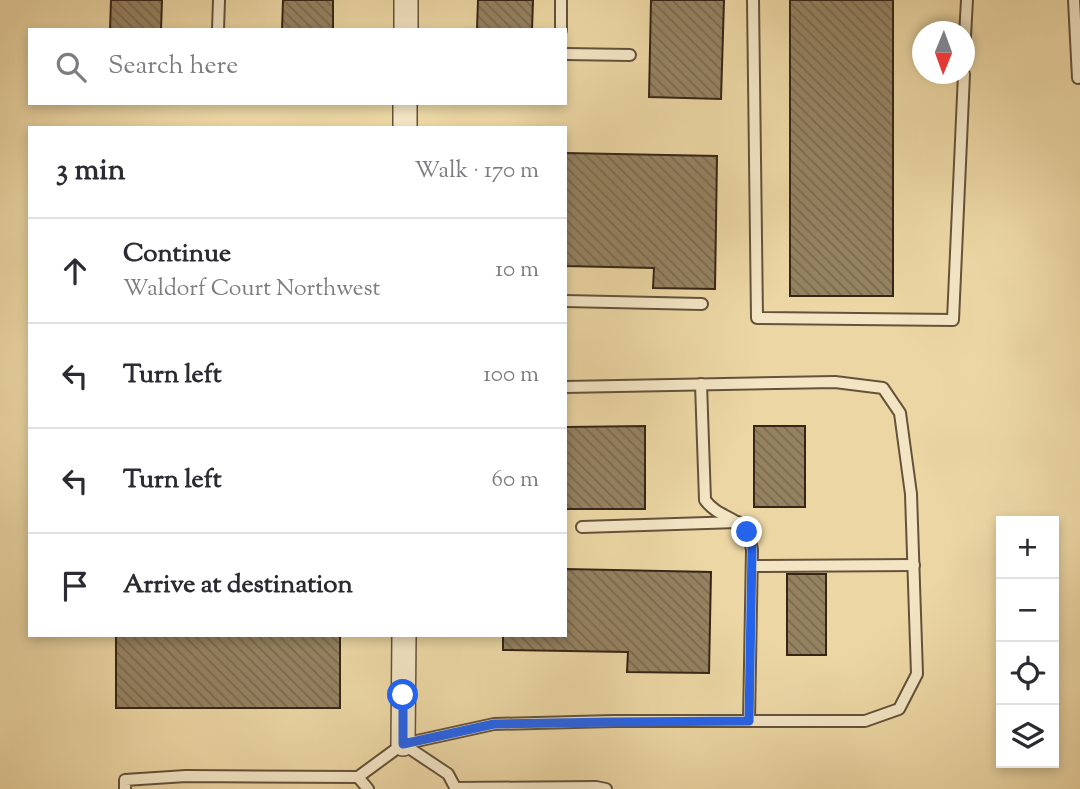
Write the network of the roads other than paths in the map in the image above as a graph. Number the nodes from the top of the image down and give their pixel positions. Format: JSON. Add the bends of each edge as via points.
{"nodes":[{"id":1,"x":219,"y":0,"type":"edge"},
{"id":2,"x":406,"y":0,"type":"edge"},
{"id":3,"x":561,"y":0,"type":"edge"},
{"id":4,"x":753,"y":0,"type":"edge"},
{"id":5,"x":967,"y":0,"type":"edge"},
{"id":6,"x":1074,"y":0,"type":"edge"},
{"id":7,"x":966,"y":21,"type":"edge"},
{"id":8,"x":218,"y":28,"type":"edge"},
{"id":9,"x":405,"y":28,"type":"edge"},
{"id":10,"x":561,"y":28,"type":"edge"},
{"id":11,"x":567,"y":54,"type":"edge"},
{"id":12,"x":630,"y":55,"type":"dead end"},
{"id":13,"x":1078,"y":78,"type":"dead end"},
{"id":14,"x":964,"y":84,"type":"edge"},
{"id":15,"x":405,"y":105,"type":"edge"},
{"id":16,"x":405,"y":126,"type":"edge"},
{"id":17,"x":567,"y":301,"type":"edge"},
{"id":18,"x":702,"y":304,"type":"dead end"},
{"id":19,"x":701,"y":384,"type":"junction"},
{"id":20,"x":567,"y":387,"type":"edge"},
{"id":21,"x":738,"y":523,"type":"junction"},
{"id":22,"x":582,"y":527,"type":"dead end"},
{"id":23,"x":914,"y":565,"type":"junction"},
{"id":24,"x":752,"y":566,"type":"junction"},
{"id":25,"x":404,"y":637,"type":"edge"},
{"id":26,"x":749,"y":721,"type":"junction"},
{"id":27,"x":403,"y":744,"type":"junction"},
{"id":28,"x":358,"y":778,"type":"junction"},
{"id":29,"x":456,"y":788,"type":"edge"},
{"id":30,"x":125,"y":789,"type":"edge"},
{"id":31,"x":368,"y":789,"type":"edge"},
{"id":32,"x":606,"y":789,"type":"edge"}],
"edges":[{"from":1,"to":8,"type":"lane"},
{"from":2,"to":9,"type":"street"},
{"from":3,"to":10,"type":"lane"},
{"from":4,"to":14,"type":"lane","via":[[757,318],[953,320]]},
{"from":5,"to":7,"type":"lane"},
{"from":6,"to":13,"type":"lane"},
{"from":11,"to":12,"type":"lane"},
{"from":15,"to":16,"type":"street"},
{"from":17,"to":18,"type":"lane"},
{"from":19,"to":20,"type":"lane"},
{"from":19,"to":21,"type":"lane","via":[[705,500]]},
{"from":19,"to":23,"type":"lane","via":[[835,382],[883,388],[900,412]]},
{"from":21,"to":22,"type":"lane"},
{"from":21,"to":24,"type":"lane","via":[[751,538]]},
{"from":23,"to":24,"type":"lane"},
{"from":23,"to":26,"type":"lane","via":[[917,674],[899,709],[865,721]]},
{"from":24,"to":26,"type":"lane"},
{"from":25,"to":27,"type":"street"},
{"from":26,"to":27,"type":"lane","via":[[494,724]]},
{"from":27,"to":28,"type":"lane"},
{"from":27,"to":29,"type":"lane","via":[[448,774]]},
{"from":28,"to":30,"type":"lane","via":[[186,776],[125,780]]},
{"from":28,"to":31,"type":"lane"},
{"from":29,"to":32,"type":"lane"}]}
